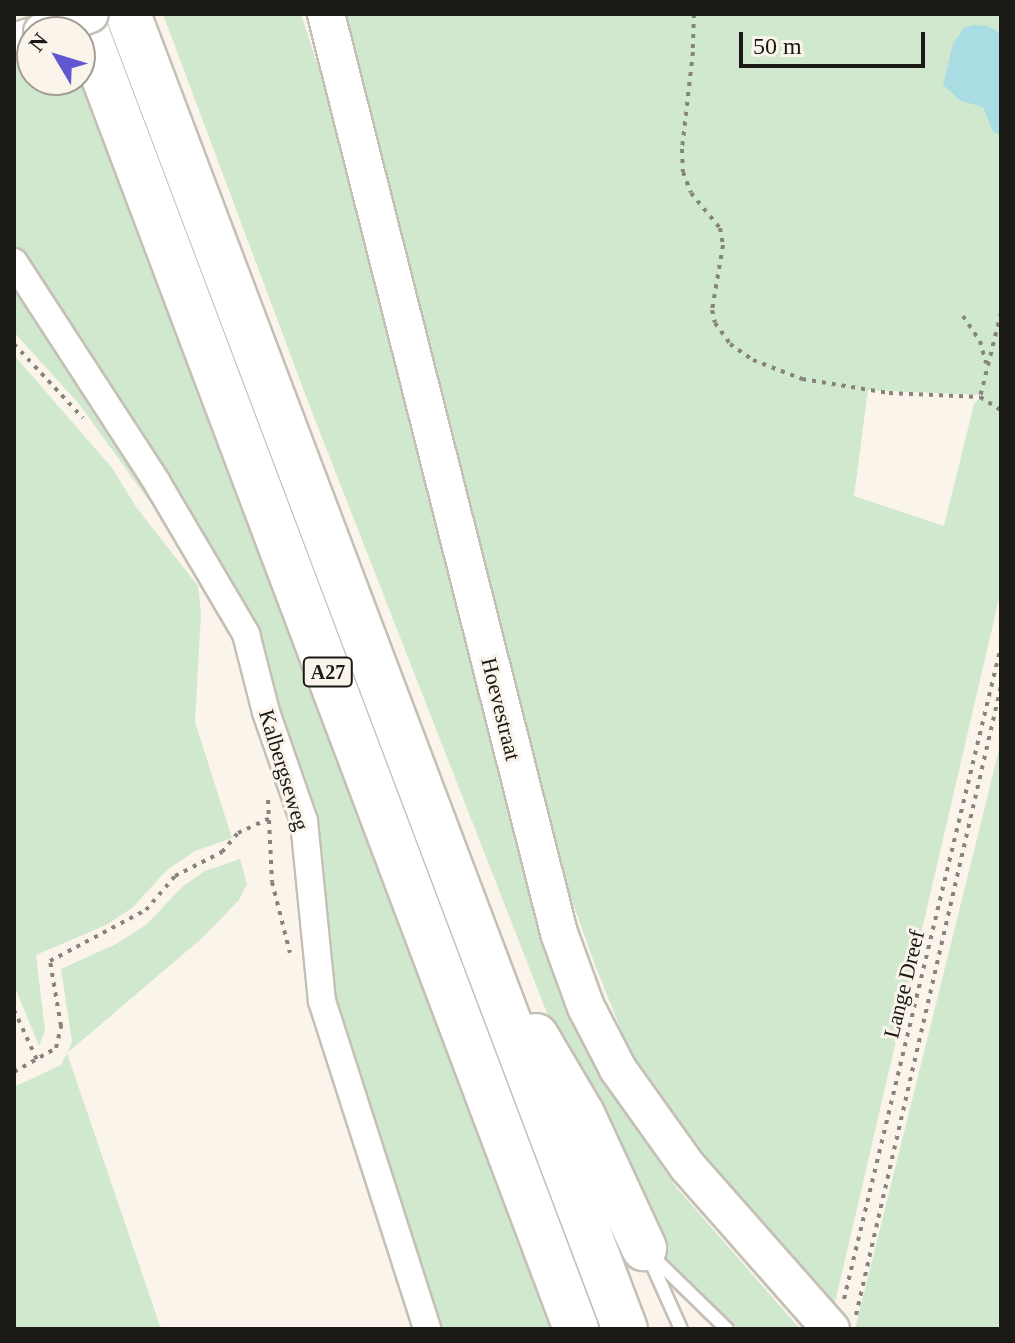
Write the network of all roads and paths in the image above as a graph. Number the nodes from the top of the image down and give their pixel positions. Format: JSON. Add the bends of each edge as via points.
{"nodes":[{"id":1,"x":80,"y":14,"type":"edge"},
{"id":2,"x":128,"y":14,"type":"edge"},
{"id":3,"x":326,"y":14,"type":"edge"},
{"id":4,"x":694,"y":14,"type":"edge"},
{"id":5,"x":14,"y":262,"type":"edge"},
{"id":6,"x":1001,"y":313,"type":"edge"},
{"id":7,"x":963,"y":316,"type":"dead end"},
{"id":8,"x":987,"y":367,"type":"junction"},
{"id":9,"x":980,"y":397,"type":"junction"},
{"id":10,"x":1001,"y":410,"type":"edge"},
{"id":11,"x":1001,"y":646,"type":"edge"},
{"id":12,"x":1001,"y":686,"type":"edge"},
{"id":13,"x":270,"y":818,"type":"dead end"},
{"id":14,"x":476,"y":935,"type":"junction"},
{"id":15,"x":14,"y":1010,"type":"edge"},
{"id":16,"x":38,"y":1062,"type":"junction"},
{"id":17,"x":14,"y":1072,"type":"edge"},
{"id":18,"x":644,"y":1248,"type":"junction"},
{"id":19,"x":842,"y":1320,"type":"edge"},
{"id":20,"x":427,"y":1329,"type":"edge"},
{"id":21,"x":576,"y":1329,"type":"edge"},
{"id":22,"x":625,"y":1329,"type":"edge"},
{"id":23,"x":681,"y":1329,"type":"edge"},
{"id":24,"x":727,"y":1329,"type":"edge"}],
"edges":[{"from":1,"to":21,"type":"highway","number":"A27"},
{"from":2,"to":14,"type":"highway","number":"A27"},
{"from":3,"to":19,"type":"street","name":"Hoevestraat","via":[[559,933],[586,1007],[618,1069],[688,1167]]},
{"from":4,"to":9,"type":"path","via":[[683,172],[691,193],[720,228],[723,245],[712,310],[730,344],[753,360],[802,379],[889,393]]},
{"from":5,"to":20,"type":"street","name":"Kalbergseweg","via":[[156,481],[246,634],[266,712],[304,821],[322,1001]]},
{"from":6,"to":8,"type":"path"},
{"from":7,"to":8,"type":"path","via":[[980,341]]},
{"from":8,"to":9,"type":"path"},
{"from":9,"to":10,"type":"path"},
{"from":11,"to":19,"type":"path","name":"Lange Dreef"},
{"from":12,"to":19,"type":"path","name":"Lange Dreef"},
{"from":13,"to":16,"type":"path","via":[[238,833],[222,852],[175,876],[146,910],[50,961],[61,1026],[56,1048]]},
{"from":14,"to":18,"type":"highway","number":"A27","via":[[582,1114]]},
{"from":14,"to":22,"type":"highway","number":"A27"},
{"from":15,"to":16,"type":"path"},
{"from":16,"to":17,"type":"path"},
{"from":18,"to":23,"type":"lane","number":"A27"},
{"from":18,"to":24,"type":"lane","number":"A27"}]}
